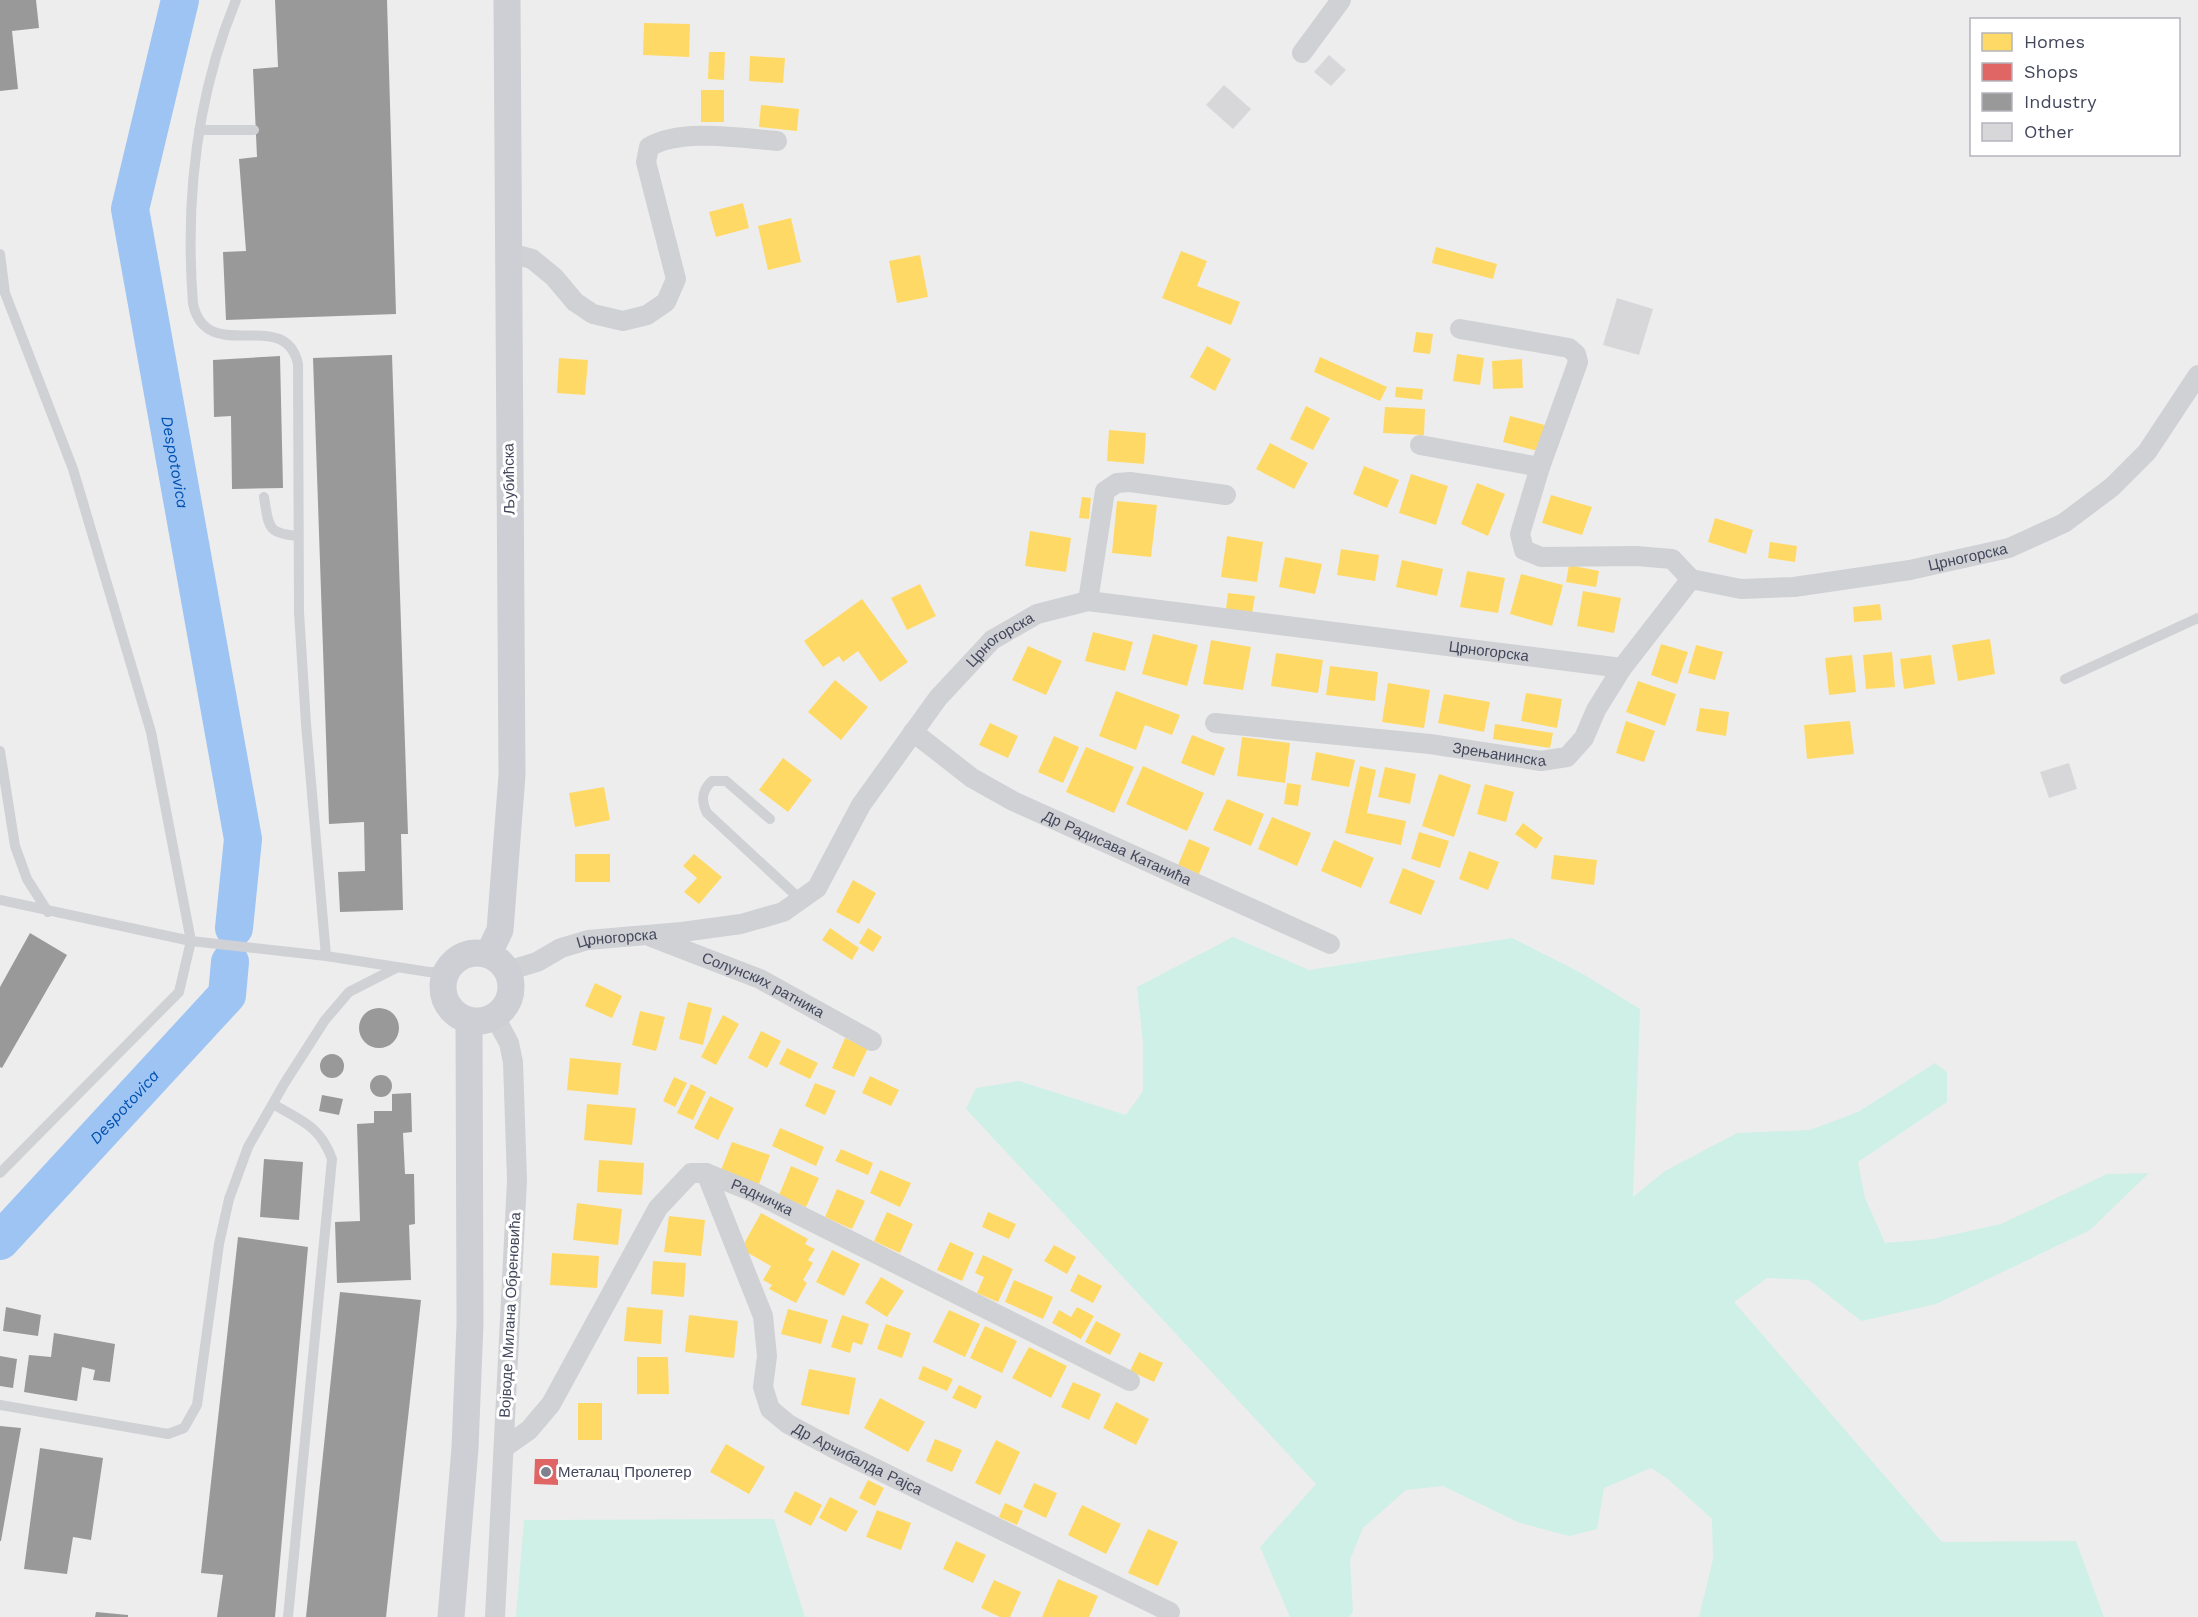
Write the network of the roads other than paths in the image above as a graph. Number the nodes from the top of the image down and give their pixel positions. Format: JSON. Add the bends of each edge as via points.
{"nodes":[{"id":1,"x":236,"y":0,"type":"edge"},
{"id":2,"x":507,"y":0,"type":"edge"},
{"id":3,"x":1341,"y":0,"type":"edge"},
{"id":4,"x":1302,"y":53,"type":"dead end"},
{"id":5,"x":199,"y":130,"type":"junction"},
{"id":6,"x":254,"y":130,"type":"dead end"},
{"id":7,"x":777,"y":141,"type":"dead end"},
{"id":8,"x":506,"y":252,"type":"junction"},
{"id":9,"x":0,"y":254,"type":"edge"},
{"id":10,"x":1460,"y":329,"type":"dead end"},
{"id":11,"x":2198,"y":375,"type":"edge"},
{"id":12,"x":1420,"y":445,"type":"dead end"},
{"id":13,"x":1540,"y":467,"type":"junction"},
{"id":14,"x":1226,"y":495,"type":"dead end"},
{"id":15,"x":264,"y":497,"type":"dead end"},
{"id":16,"x":299,"y":536,"type":"junction"},
{"id":17,"x":1691,"y":579,"type":"junction"},
{"id":18,"x":1088,"y":601,"type":"junction"},
{"id":19,"x":2198,"y":618,"type":"edge"},
{"id":20,"x":1622,"y":668,"type":"junction"},
{"id":21,"x":2065,"y":679,"type":"dead end"},
{"id":22,"x":1215,"y":723,"type":"dead end"},
{"id":23,"x":913,"y":732,"type":"junction"},
{"id":24,"x":0,"y":751,"type":"edge"},
{"id":25,"x":770,"y":819,"type":"dead end"},
{"id":26,"x":0,"y":900,"type":"edge"},
{"id":27,"x":801,"y":900,"type":"junction"},
{"id":28,"x":48,"y":912,"type":"junction"},
{"id":29,"x":649,"y":936,"type":"junction"},
{"id":30,"x":191,"y":941,"type":"junction"},
{"id":31,"x":1330,"y":944,"type":"dead end"},
{"id":32,"x":326,"y":956,"type":"junction"},
{"id":33,"x":497,"y":963,"type":"junction"},
{"id":34,"x":396,"y":968,"type":"junction"},
{"id":35,"x":447,"y":972,"type":"junction"},
{"id":36,"x":482,"y":1018,"type":"junction"},
{"id":37,"x":872,"y":1041,"type":"dead end"},
{"id":38,"x":273,"y":1104,"type":"junction"},
{"id":39,"x":0,"y":1173,"type":"edge"},
{"id":40,"x":706,"y":1173,"type":"junction"},
{"id":41,"x":1130,"y":1381,"type":"dead end"},
{"id":42,"x":0,"y":1405,"type":"edge"},
{"id":43,"x":505,"y":1447,"type":"junction"},
{"id":44,"x":1170,"y":1612,"type":"dead end"},
{"id":45,"x":288,"y":1617,"type":"edge"},
{"id":46,"x":451,"y":1617,"type":"edge"},
{"id":47,"x":495,"y":1617,"type":"edge"}],
"edges":[{"from":1,"to":5,"type":"lane","via":[[218,48]]},
{"from":2,"to":8,"type":"street","name":"Љубићска"},
{"from":3,"to":4,"type":"street"},
{"from":5,"to":6,"type":"lane"},
{"from":5,"to":16,"type":"lane","via":[[189,213],[194,310],[203,324],[218,334],[273,336],[289,345],[296,357]]},
{"from":7,"to":8,"type":"street","via":[[689,137],[662,139],[650,147],[646,162],[676,279],[666,302],[647,315],[622,321],[593,314],[575,302],[532,259]]},
{"from":8,"to":33,"type":"street","name":"Љубићска","via":[[512,775]]},
{"from":9,"to":30,"type":"lane","via":[[5,293],[73,469],[151,732]]},
{"from":10,"to":13,"type":"street","via":[[1569,348],[1576,354],[1578,362]]},
{"from":11,"to":17,"type":"street","name":"Црногорска","via":[[2147,452],[2112,488],[2064,523],[2009,549],[1910,570],[1794,587],[1741,590]]},
{"from":12,"to":13,"type":"street"},
{"from":13,"to":17,"type":"street","name":"Црногорска","via":[[1520,534],[1524,550],[1542,557],[1636,556],[1672,560]]},
{"from":14,"to":18,"type":"street","via":[[1130,483],[1117,483],[1105,491]]},
{"from":15,"to":16,"type":"lane","via":[[269,528],[276,533]]},
{"from":16,"to":32,"type":"lane","via":[[306,724]]},
{"from":17,"to":20,"type":"street","name":"Зрењанинска"},
{"from":18,"to":20,"type":"street","name":"Црногорска"},
{"from":18,"to":23,"type":"street","name":"Црногорска","via":[[1038,614],[992,640],[938,698]]},
{"from":19,"to":21,"type":"lane"},
{"from":20,"to":22,"type":"street","name":"Зрењанинска","via":[[1584,738],[1567,757],[1541,761],[1430,744]]},
{"from":23,"to":27,"type":"street","name":"Црногорска","via":[[861,805],[817,888]]},
{"from":23,"to":31,"type":"street","name":"Др Радисава Катанића","via":[[972,778],[1013,801]]},
{"from":24,"to":28,"type":"lane","via":[[15,846],[27,879]]},
{"from":25,"to":27,"type":"lane","via":[[726,781],[712,781],[704,791],[703,806],[707,813]]},
{"from":26,"to":28,"type":"lane"},
{"from":27,"to":29,"type":"street","name":"Црногорска","via":[[783,912],[741,924]]},
{"from":28,"to":30,"type":"lane"},
{"from":29,"to":33,"type":"street","name":"Црногорска","via":[[588,940],[561,948],[537,962]]},
{"from":29,"to":37,"type":"street","name":"Солунских ратника","via":[[760,979]]},
{"from":30,"to":32,"type":"lane"},
{"from":30,"to":39,"type":"lane","via":[[179,992]]},
{"from":32,"to":34,"type":"lane"},
{"from":33,"to":35,"type":"street","via":[[469,954],[452,964]]},
{"from":33,"to":36,"type":"street","via":[[510,979],[510,996],[507,1004]]},
{"from":34,"to":35,"type":"lane"},
{"from":34,"to":38,"type":"lane","via":[[349,992],[325,1020]]},
{"from":35,"to":36,"type":"street","via":[[444,992],[452,1010]]},
{"from":36,"to":43,"type":"street","name":"Војводе Милана Обреновића","via":[[509,1043],[515,1078],[517,1180]]},
{"from":36,"to":46,"type":"street","via":[[465,1448]]},
{"from":38,"to":42,"type":"lane","via":[[248,1147],[229,1199],[197,1405],[184,1428],[168,1434]]},
{"from":38,"to":45,"type":"lane","via":[[324,1138],[332,1159]]},
{"from":40,"to":41,"type":"street","name":"Радничка","via":[[753,1192]]},
{"from":40,"to":43,"type":"street","via":[[691,1173],[658,1208],[551,1404],[529,1430]]},
{"from":40,"to":44,"type":"street","name":"Др Арчибалда Рајса","via":[[764,1316],[764,1387],[770,1409],[788,1424],[833,1448]]},
{"from":43,"to":47,"type":"street","name":"Војводе Милана Обреновића"}]}
